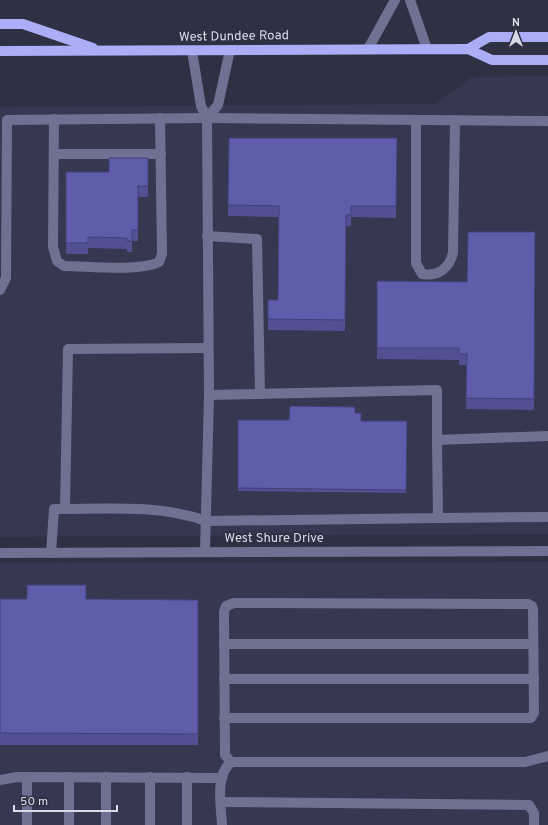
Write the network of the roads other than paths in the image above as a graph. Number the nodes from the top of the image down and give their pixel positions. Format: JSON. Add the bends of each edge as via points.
{"nodes":[{"id":1,"x":396,"y":0,"type":"edge"},
{"id":2,"x":410,"y":0,"type":"edge"},
{"id":3,"x":0,"y":24,"type":"edge"},
{"id":4,"x":548,"y":37,"type":"edge"},
{"id":5,"x":368,"y":49,"type":"junction"},
{"id":6,"x":427,"y":49,"type":"junction"},
{"id":7,"x":468,"y":49,"type":"junction"},
{"id":8,"x":192,"y":50,"type":"junction"},
{"id":9,"x":230,"y":50,"type":"junction"},
{"id":10,"x":0,"y":51,"type":"edge"},
{"id":11,"x":103,"y":51,"type":"junction"},
{"id":12,"x":548,"y":60,"type":"edge"},
{"id":13,"x":160,"y":118,"type":"junction"},
{"id":14,"x":207,"y":118,"type":"junction"},
{"id":15,"x":54,"y":119,"type":"junction"},
{"id":16,"x":4,"y":120,"type":"edge"},
{"id":17,"x":416,"y":120,"type":"junction"},
{"id":18,"x":455,"y":120,"type":"junction"},
{"id":19,"x":548,"y":121,"type":"edge"},
{"id":20,"x":54,"y":154,"type":"junction"},
{"id":21,"x":160,"y":154,"type":"junction"},
{"id":22,"x":208,"y":236,"type":"junction"},
{"id":23,"x":0,"y":290,"type":"edge"},
{"id":24,"x":208,"y":348,"type":"junction"},
{"id":25,"x":260,"y":394,"type":"junction"},
{"id":26,"x":209,"y":395,"type":"junction"},
{"id":27,"x":548,"y":436,"type":"edge"},
{"id":28,"x":437,"y":440,"type":"junction"},
{"id":29,"x":65,"y":509,"type":"junction"},
{"id":30,"x":548,"y":517,"type":"edge"},
{"id":31,"x":438,"y":518,"type":"junction"},
{"id":32,"x":206,"y":521,"type":"junction"},
{"id":33,"x":548,"y":551,"type":"edge"},
{"id":34,"x":205,"y":552,"type":"junction"},
{"id":35,"x":0,"y":553,"type":"edge"},
{"id":36,"x":51,"y":553,"type":"junction"},
{"id":37,"x":224,"y":644,"type":"junction"},
{"id":38,"x":533,"y":644,"type":"junction"},
{"id":39,"x":224,"y":679,"type":"junction"},
{"id":40,"x":534,"y":679,"type":"junction"},
{"id":41,"x":224,"y":718,"type":"junction"},
{"id":42,"x":548,"y":756,"type":"edge"},
{"id":43,"x":231,"y":762,"type":"junction"},
{"id":44,"x":27,"y":777,"type":"junction"},
{"id":45,"x":69,"y":777,"type":"junction"},
{"id":46,"x":106,"y":777,"type":"junction"},
{"id":47,"x":150,"y":777,"type":"junction"},
{"id":48,"x":187,"y":777,"type":"junction"},
{"id":49,"x":222,"y":778,"type":"junction"},
{"id":50,"x":0,"y":780,"type":"edge"},
{"id":51,"x":221,"y":802,"type":"junction"},
{"id":52,"x":27,"y":825,"type":"edge"},
{"id":53,"x":69,"y":825,"type":"edge"},
{"id":54,"x":106,"y":825,"type":"edge"},
{"id":55,"x":150,"y":825,"type":"edge"},
{"id":56,"x":188,"y":825,"type":"edge"},
{"id":57,"x":222,"y":825,"type":"edge"},
{"id":58,"x":534,"y":825,"type":"edge"}],
"edges":[{"from":1,"to":5,"type":"street"},
{"from":2,"to":6,"type":"street"},
{"from":3,"to":11,"type":"main road","via":[[23,24]]},
{"from":4,"to":7,"type":"main road","name":"West Dundee Road","via":[[489,37]]},
{"from":5,"to":6,"type":"main road","name":"West Dundee Road"},
{"from":5,"to":9,"type":"main road","name":"West Dundee Road"},
{"from":6,"to":7,"type":"main road","name":"West Dundee Road"},
{"from":7,"to":12,"type":"main road","name":"West Dundee Road","via":[[492,60]]},
{"from":8,"to":9,"type":"main road","name":"West Dundee Road"},
{"from":8,"to":11,"type":"main road","name":"West Dundee Road"},
{"from":8,"to":14,"type":"street","via":[[200,106]]},
{"from":9,"to":14,"type":"street","via":[[218,105]]},
{"from":10,"to":11,"type":"main road","name":"West Dundee Road"},
{"from":13,"to":14,"type":"street"},
{"from":13,"to":15,"type":"street"},
{"from":13,"to":21,"type":"street"},
{"from":14,"to":17,"type":"street"},
{"from":14,"to":22,"type":"street"},
{"from":15,"to":16,"type":"street"},
{"from":15,"to":20,"type":"street"},
{"from":16,"to":23,"type":"street","via":[[6,278]]},
{"from":17,"to":18,"type":"street"},
{"from":17,"to":18,"type":"street","via":[[416,263],[422,274],[430,276],[440,273],[452,261]]},
{"from":18,"to":19,"type":"street"},
{"from":20,"to":21,"type":"street"},
{"from":20,"to":21,"type":"street","via":[[53,247],[57,261],[64,266],[122,267],[151,266],[159,262],[162,254]]},
{"from":22,"to":24,"type":"street"},
{"from":22,"to":25,"type":"street","via":[[257,239]]},
{"from":24,"to":26,"type":"street"},
{"from":24,"to":29,"type":"street","via":[[68,349]]},
{"from":25,"to":26,"type":"street"},
{"from":25,"to":28,"type":"street","via":[[437,390]]},
{"from":26,"to":32,"type":"street"},
{"from":27,"to":28,"type":"street"},
{"from":28,"to":31,"type":"street"},
{"from":29,"to":32,"type":"street","via":[[159,510]]},
{"from":29,"to":36,"type":"street","via":[[54,509]]},
{"from":30,"to":31,"type":"street"},
{"from":31,"to":32,"type":"street"},
{"from":32,"to":34,"type":"street"},
{"from":33,"to":34,"type":"street","name":"West Shure Drive"},
{"from":34,"to":36,"type":"street","name":"West Shure Drive"},
{"from":35,"to":36,"type":"street","name":"West Shure Drive"},
{"from":37,"to":38,"type":"street"},
{"from":37,"to":38,"type":"street","via":[[224,612],[226,606],[234,603],[528,604],[533,609]]},
{"from":37,"to":39,"type":"street"},
{"from":38,"to":40,"type":"street"},
{"from":39,"to":40,"type":"street"},
{"from":39,"to":41,"type":"street"},
{"from":40,"to":41,"type":"street","via":[[534,713],[531,718],[526,719]]},
{"from":41,"to":43,"type":"street","via":[[225,754]]},
{"from":42,"to":43,"type":"street","via":[[525,762]]},
{"from":43,"to":49,"type":"street","via":[[226,766]]},
{"from":44,"to":45,"type":"street"},
{"from":44,"to":50,"type":"street"},
{"from":44,"to":52,"type":"street"},
{"from":45,"to":46,"type":"street"},
{"from":45,"to":53,"type":"street"},
{"from":46,"to":47,"type":"street"},
{"from":46,"to":54,"type":"street"},
{"from":47,"to":48,"type":"street"},
{"from":47,"to":55,"type":"street"},
{"from":48,"to":49,"type":"street"},
{"from":48,"to":56,"type":"street"},
{"from":49,"to":51,"type":"street"},
{"from":51,"to":57,"type":"street"},
{"from":51,"to":58,"type":"street","via":[[529,805],[534,813]]}]}
